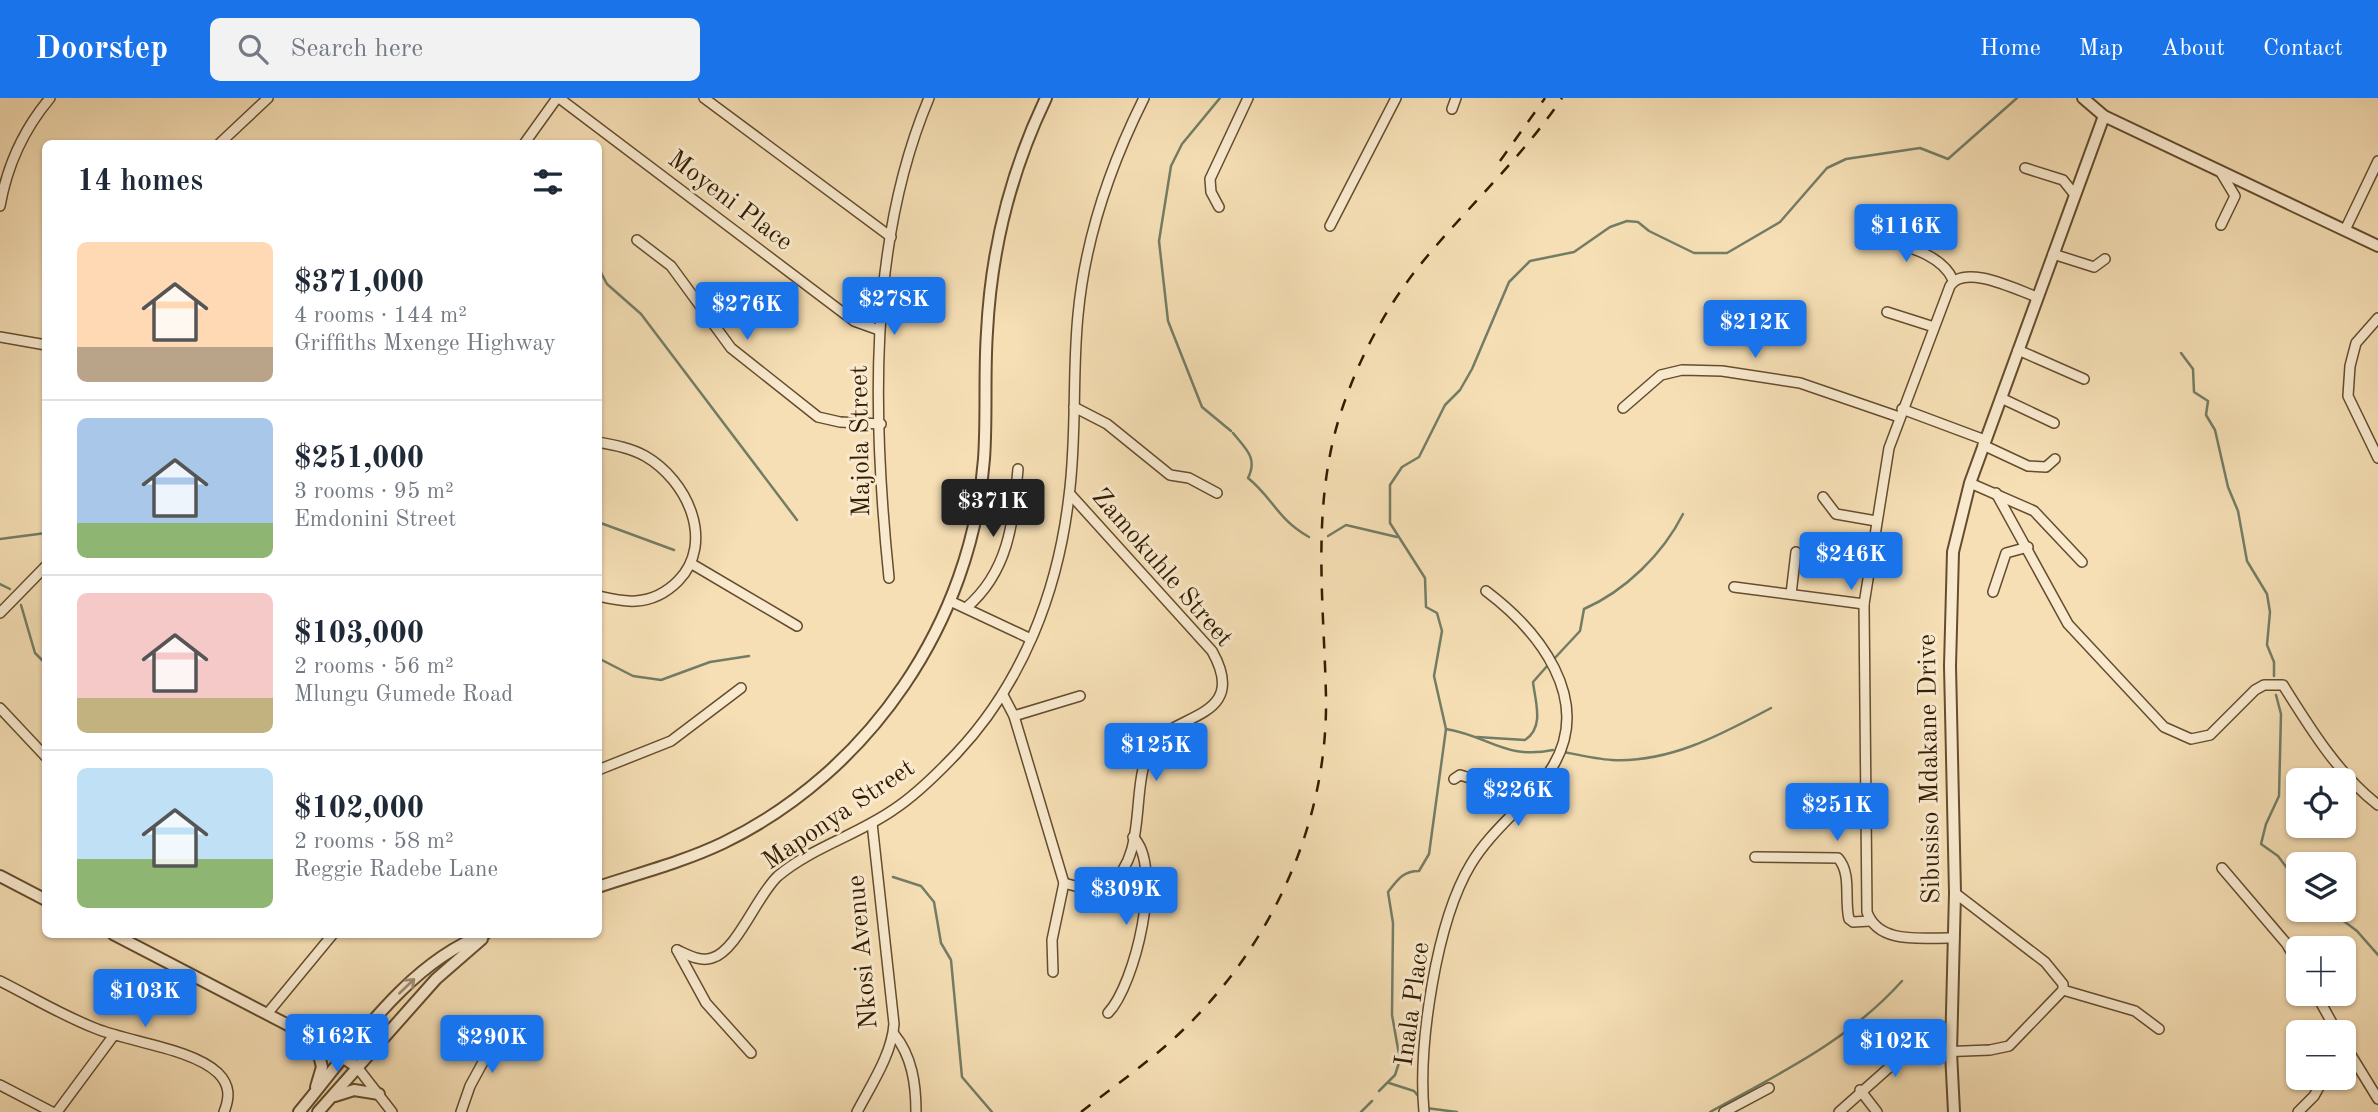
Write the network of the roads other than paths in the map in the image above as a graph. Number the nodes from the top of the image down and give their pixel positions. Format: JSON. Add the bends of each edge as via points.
{"nodes":[{"id":1,"x":50,"y":98,"type":"edge"},
{"id":2,"x":268,"y":98,"type":"edge"},
{"id":3,"x":558,"y":98,"type":"edge"},
{"id":4,"x":704,"y":98,"type":"edge"},
{"id":5,"x":929,"y":98,"type":"edge"},
{"id":6,"x":1046,"y":98,"type":"edge"},
{"id":7,"x":1144,"y":98,"type":"edge"},
{"id":8,"x":1248,"y":98,"type":"edge"},
{"id":9,"x":1396,"y":98,"type":"edge"},
{"id":10,"x":1456,"y":98,"type":"edge"},
{"id":11,"x":2083,"y":98,"type":"edge"},
{"id":12,"x":1452,"y":109,"type":"dead end"},
{"id":13,"x":2104,"y":116,"type":"junction"},
{"id":14,"x":223,"y":140,"type":"edge"},
{"id":15,"x":527,"y":140,"type":"edge"},
{"id":16,"x":2378,"y":161,"type":"edge"},
{"id":17,"x":2025,"y":168,"type":"dead end"},
{"id":18,"x":2220,"y":171,"type":"junction"},
{"id":19,"x":2075,"y":195,"type":"junction"},
{"id":20,"x":0,"y":206,"type":"edge"},
{"id":21,"x":1219,"y":207,"type":"dead end"},
{"id":22,"x":2221,"y":225,"type":"dead end"},
{"id":23,"x":1330,"y":226,"type":"dead end"},
{"id":24,"x":2346,"y":230,"type":"junction"},
{"id":25,"x":1872,"y":234,"type":"dead end"},
{"id":26,"x":891,"y":237,"type":"junction"},
{"id":27,"x":637,"y":240,"type":"dead end"},
{"id":28,"x":2378,"y":247,"type":"edge"},
{"id":29,"x":2053,"y":254,"type":"junction"},
{"id":30,"x":2105,"y":259,"type":"dead end"},
{"id":31,"x":1953,"y":280,"type":"junction"},
{"id":32,"x":2037,"y":297,"type":"junction"},
{"id":33,"x":1887,"y":312,"type":"dead end"},
{"id":34,"x":2378,"y":318,"type":"edge"},
{"id":35,"x":1934,"y":327,"type":"junction"},
{"id":36,"x":879,"y":330,"type":"junction"},
{"id":37,"x":0,"y":337,"type":"edge"},
{"id":38,"x":42,"y":344,"type":"edge"},
{"id":39,"x":2018,"y":350,"type":"junction"},
{"id":40,"x":2084,"y":379,"type":"dead end"},
{"id":41,"x":2001,"y":398,"type":"junction"},
{"id":42,"x":1074,"y":407,"type":"junction"},
{"id":43,"x":1623,"y":408,"type":"dead end"},
{"id":44,"x":1901,"y":413,"type":"junction"},
{"id":45,"x":2054,"y":423,"type":"dead end"},
{"id":46,"x":881,"y":424,"type":"junction"},
{"id":47,"x":1984,"y":442,"type":"junction"},
{"id":48,"x":602,"y":443,"type":"edge"},
{"id":49,"x":2378,"y":458,"type":"edge"},
{"id":50,"x":2055,"y":459,"type":"dead end"},
{"id":51,"x":1018,"y":470,"type":"dead end"},
{"id":52,"x":1970,"y":483,"type":"junction"},
{"id":53,"x":1217,"y":493,"type":"dead end"},
{"id":54,"x":1996,"y":493,"type":"junction"},
{"id":55,"x":1070,"y":494,"type":"junction"},
{"id":56,"x":1823,"y":497,"type":"dead end"},
{"id":57,"x":1876,"y":521,"type":"junction"},
{"id":58,"x":2028,"y":547,"type":"junction"},
{"id":59,"x":1796,"y":552,"type":"dead end"},
{"id":60,"x":2082,"y":562,"type":"dead end"},
{"id":61,"x":692,"y":564,"type":"junction"},
{"id":62,"x":42,"y":570,"type":"edge"},
{"id":63,"x":889,"y":578,"type":"dead end"},
{"id":64,"x":1734,"y":587,"type":"dead end"},
{"id":65,"x":1486,"y":591,"type":"dead end"},
{"id":66,"x":1993,"y":592,"type":"dead end"},
{"id":67,"x":1791,"y":594,"type":"junction"},
{"id":68,"x":602,"y":597,"type":"edge"},
{"id":69,"x":950,"y":601,"type":"junction"},
{"id":70,"x":1864,"y":604,"type":"junction"},
{"id":71,"x":966,"y":608,"type":"junction"},
{"id":72,"x":0,"y":613,"type":"edge"},
{"id":73,"x":797,"y":626,"type":"dead end"},
{"id":74,"x":1031,"y":639,"type":"junction"},
{"id":75,"x":740,"y":688,"type":"dead end"},
{"id":76,"x":1003,"y":695,"type":"junction"},
{"id":77,"x":1080,"y":696,"type":"dead end"},
{"id":78,"x":0,"y":708,"type":"edge"},
{"id":79,"x":1014,"y":716,"type":"junction"},
{"id":80,"x":42,"y":753,"type":"edge"},
{"id":81,"x":602,"y":768,"type":"edge"},
{"id":82,"x":1454,"y":779,"type":"dead end"},
{"id":83,"x":1527,"y":797,"type":"junction"},
{"id":84,"x":2378,"y":805,"type":"edge"},
{"id":85,"x":872,"y":823,"type":"junction"},
{"id":86,"x":1133,"y":837,"type":"junction"},
{"id":87,"x":1755,"y":858,"type":"dead end"},
{"id":88,"x":2221,"y":868,"type":"dead end"},
{"id":89,"x":0,"y":876,"type":"edge"},
{"id":90,"x":1064,"y":883,"type":"junction"},
{"id":91,"x":602,"y":886,"type":"edge"},
{"id":92,"x":1955,"y":893,"type":"junction"},
{"id":93,"x":42,"y":898,"type":"edge"},
{"id":94,"x":1870,"y":921,"type":"junction"},
{"id":95,"x":121,"y":938,"type":"edge"},
{"id":96,"x":330,"y":938,"type":"edge"},
{"id":97,"x":475,"y":938,"type":"edge"},
{"id":98,"x":482,"y":938,"type":"edge"},
{"id":99,"x":1954,"y":938,"type":"junction"},
{"id":100,"x":2286,"y":943,"type":"edge"},
{"id":101,"x":1053,"y":972,"type":"dead end"},
{"id":102,"x":0,"y":981,"type":"edge"},
{"id":103,"x":2063,"y":990,"type":"junction"},
{"id":104,"x":1108,"y":1013,"type":"dead end"},
{"id":105,"x":267,"y":1014,"type":"junction"},
{"id":106,"x":2159,"y":1028,"type":"dead end"},
{"id":107,"x":501,"y":1029,"type":"dead end"},
{"id":108,"x":894,"y":1034,"type":"junction"},
{"id":109,"x":114,"y":1035,"type":"junction"},
{"id":110,"x":315,"y":1039,"type":"junction"},
{"id":111,"x":1953,"y":1051,"type":"junction"},
{"id":112,"x":751,"y":1053,"type":"dead end"},
{"id":113,"x":345,"y":1057,"type":"junction"},
{"id":114,"x":2356,"y":1063,"type":"edge"},
{"id":115,"x":357,"y":1067,"type":"junction"},
{"id":116,"x":0,"y":1086,"type":"edge"},
{"id":117,"x":1769,"y":1088,"type":"dead end"},
{"id":118,"x":1860,"y":1090,"type":"junction"},
{"id":119,"x":2317,"y":1090,"type":"edge"},
{"id":120,"x":379,"y":1094,"type":"junction"},
{"id":121,"x":331,"y":1098,"type":"junction"},
{"id":122,"x":2378,"y":1099,"type":"edge"},
{"id":123,"x":302,"y":1108,"type":"edge"},
{"id":124,"x":54,"y":1112,"type":"edge"},
{"id":125,"x":224,"y":1112,"type":"edge"},
{"id":126,"x":318,"y":1112,"type":"edge"},
{"id":127,"x":392,"y":1112,"type":"edge"},
{"id":128,"x":461,"y":1112,"type":"edge"},
{"id":129,"x":857,"y":1112,"type":"edge"},
{"id":130,"x":916,"y":1112,"type":"edge"},
{"id":131,"x":1424,"y":1112,"type":"edge"},
{"id":132,"x":1724,"y":1112,"type":"edge"},
{"id":133,"x":1839,"y":1112,"type":"edge"},
{"id":134,"x":1877,"y":1112,"type":"edge"},
{"id":135,"x":1954,"y":1112,"type":"edge"},
{"id":136,"x":2298,"y":1112,"type":"edge"}],
"edges":[{"from":1,"to":20,"type":"street","via":[[22,139]]},
{"from":2,"to":14,"type":"street"},
{"from":3,"to":15,"type":"street"},
{"from":3,"to":36,"type":"street","name":"Moyeni Place","via":[[855,321]]},
{"from":4,"to":26,"type":"street"},
{"from":5,"to":26,"type":"street","name":"Majola Street","via":[[906,167]]},
{"from":6,"to":69,"type":"street","via":[[1016,176],[995,256],[981,481],[971,536]]},
{"from":7,"to":42,"type":"street","name":"Maponya Street","via":[[1107,181],[1088,250],[1077,316]]},
{"from":8,"to":21,"type":"street","via":[[1210,179]]},
{"from":9,"to":23,"type":"street"},
{"from":10,"to":12,"type":"street"},
{"from":11,"to":13,"type":"street"},
{"from":13,"to":18,"type":"street"},
{"from":13,"to":19,"type":"street","name":"Sibusiso Mdakane Drive"},
{"from":16,"to":24,"type":"street"},
{"from":17,"to":19,"type":"street","via":[[2063,180]]},
{"from":18,"to":22,"type":"street","via":[[2235,195]]},
{"from":18,"to":24,"type":"street"},
{"from":19,"to":29,"type":"street","name":"Sibusiso Mdakane Drive"},
{"from":24,"to":28,"type":"street"},
{"from":25,"to":31,"type":"street","via":[[1939,260]]},
{"from":26,"to":36,"type":"street","name":"Majola Street"},
{"from":27,"to":46,"type":"street","via":[[671,266],[731,348],[818,417]]},
{"from":29,"to":30,"type":"street","via":[[2094,267]]},
{"from":29,"to":32,"type":"street","name":"Sibusiso Mdakane Drive"},
{"from":31,"to":32,"type":"street","via":[[1981,278]]},
{"from":31,"to":35,"type":"street"},
{"from":32,"to":39,"type":"street","name":"Sibusiso Mdakane Drive"},
{"from":33,"to":35,"type":"street"},
{"from":34,"to":49,"type":"street","via":[[2356,343],[2347,396]]},
{"from":35,"to":44,"type":"street"},
{"from":36,"to":46,"type":"street","name":"Majola Street"},
{"from":37,"to":38,"type":"street"},
{"from":39,"to":40,"type":"street"},
{"from":39,"to":41,"type":"street","name":"Sibusiso Mdakane Drive"},
{"from":41,"to":45,"type":"street"},
{"from":41,"to":47,"type":"street","name":"Sibusiso Mdakane Drive"},
{"from":42,"to":53,"type":"street","via":[[1107,424],[1170,475],[1189,478]]},
{"from":42,"to":55,"type":"street","name":"Maponya Street"},
{"from":43,"to":44,"type":"street","via":[[1661,375],[1682,370],[1800,383]]},
{"from":44,"to":47,"type":"street"},
{"from":44,"to":57,"type":"street"},
{"from":46,"to":63,"type":"street","name":"Majola Street","via":[[881,505]]},
{"from":47,"to":50,"type":"street","via":[[2028,466],[2046,467]]},
{"from":47,"to":52,"type":"street","name":"Sibusiso Mdakane Drive"},
{"from":48,"to":61,"type":"street","via":[[643,455],[681,489],[694,519]]},
{"from":51,"to":71,"type":"street","via":[[1002,562],[988,587]]},
{"from":52,"to":54,"type":"street"},
{"from":52,"to":92,"type":"street","name":"Sibusiso Mdakane Drive","via":[[1953,552],[1951,584]]},
{"from":54,"to":58,"type":"street"},
{"from":54,"to":60,"type":"street","via":[[2034,511]]},
{"from":55,"to":74,"type":"street","name":"Maponya Street","via":[[1059,561]]},
{"from":55,"to":86,"type":"street","name":"Zamokuhle Street","via":[[1212,650],[1220,668],[1216,700],[1152,746],[1144,766]]},
{"from":56,"to":57,"type":"street","via":[[1836,514]]},
{"from":57,"to":70,"type":"street"},
{"from":58,"to":66,"type":"street","via":[[2006,553]]},
{"from":58,"to":84,"type":"street","via":[[2076,634],[2164,727],[2191,739],[2210,736],[2255,690],[2283,685],[2317,738]]},
{"from":59,"to":67,"type":"street"},
{"from":61,"to":68,"type":"street","via":[[673,586],[648,600]]},
{"from":61,"to":73,"type":"street"},
{"from":62,"to":72,"type":"street"},
{"from":64,"to":67,"type":"street"},
{"from":65,"to":83,"type":"street","name":"Inala Place","via":[[1524,624],[1542,647],[1557,671],[1567,705],[1566,735],[1553,766]]},
{"from":67,"to":70,"type":"street"},
{"from":69,"to":71,"type":"street"},
{"from":69,"to":91,"type":"street","via":[[921,660],[887,709],[810,787],[724,842]]},
{"from":70,"to":94,"type":"street","via":[[1864,844]]},
{"from":71,"to":74,"type":"street"},
{"from":74,"to":76,"type":"street","name":"Maponya Street"},
{"from":75,"to":81,"type":"street","via":[[671,741]]},
{"from":76,"to":79,"type":"street"},
{"from":76,"to":85,"type":"street","name":"Maponya Street","via":[[934,777]]},
{"from":77,"to":79,"type":"street"},
{"from":78,"to":80,"type":"street"},
{"from":79,"to":90,"type":"street"},
{"from":82,"to":83,"type":"street","via":[[1460,775],[1507,784]]},
{"from":83,"to":131,"type":"street","name":"Inala Place","via":[[1472,863],[1446,926],[1431,988]]},
{"from":85,"to":108,"type":"street","name":"Nkosi Avenue"},
{"from":85,"to":112,"type":"street","name":"Maponya Street","via":[[778,876],[721,954],[705,959],[677,950],[706,1003]]},
{"from":86,"to":90,"type":"street","name":"Zamokuhle Street","via":[[1126,863],[1110,884],[1086,889]]},
{"from":86,"to":104,"type":"street","via":[[1143,847],[1146,861],[1144,914],[1129,981]]},
{"from":87,"to":94,"type":"street","via":[[1838,858],[1846,874],[1849,919]]},
{"from":88,"to":100,"type":"street"},
{"from":89,"to":93,"type":"street"},
{"from":90,"to":101,"type":"street","via":[[1052,940]]},
{"from":92,"to":99,"type":"street","name":"Sibusiso Mdakane Drive"},
{"from":92,"to":103,"type":"street","via":[[2045,962]]},
{"from":94,"to":99,"type":"street","via":[[1881,932],[1895,936]]},
{"from":95,"to":105,"type":"street"},
{"from":96,"to":105,"type":"street"},
{"from":113,"to":97,"type":"street","one_way":true,"via":[[425,970]]},
{"from":98,"to":115,"type":"street","via":[[436,979]]},
{"from":99,"to":111,"type":"street","name":"Sibusiso Mdakane Drive"},
{"from":102,"to":109,"type":"street"},
{"from":103,"to":106,"type":"street","via":[[2135,1011]]},
{"from":103,"to":111,"type":"street","via":[[2009,1046]]},
{"from":105,"to":110,"type":"street"},
{"from":107,"to":128,"type":"street"},
{"from":108,"to":129,"type":"street","name":"Nkosi Avenue"},
{"from":108,"to":130,"type":"street","via":[[912,1069]]},
{"from":109,"to":124,"type":"street"},
{"from":109,"to":125,"type":"street","via":[[212,1068],[229,1091]]},
{"from":110,"to":113,"type":"street"},
{"from":110,"to":123,"type":"street","via":[[322,1067]]},
{"from":111,"to":118,"type":"street","via":[[1901,1057]]},
{"from":111,"to":135,"type":"street","name":"Sibusiso Mdakane Drive"},
{"from":113,"to":115,"type":"street"},
{"from":113,"to":123,"type":"street"},
{"from":114,"to":122,"type":"street"},
{"from":115,"to":120,"type":"street"},
{"from":115,"to":121,"type":"street"},
{"from":116,"to":124,"type":"street"},
{"from":117,"to":132,"type":"street"},
{"from":118,"to":133,"type":"street"},
{"from":118,"to":134,"type":"street"},
{"from":119,"to":136,"type":"street"},
{"from":120,"to":121,"type":"street","via":[[354,1090]]},
{"from":120,"to":127,"type":"street"},
{"from":121,"to":126,"type":"street"}]}
